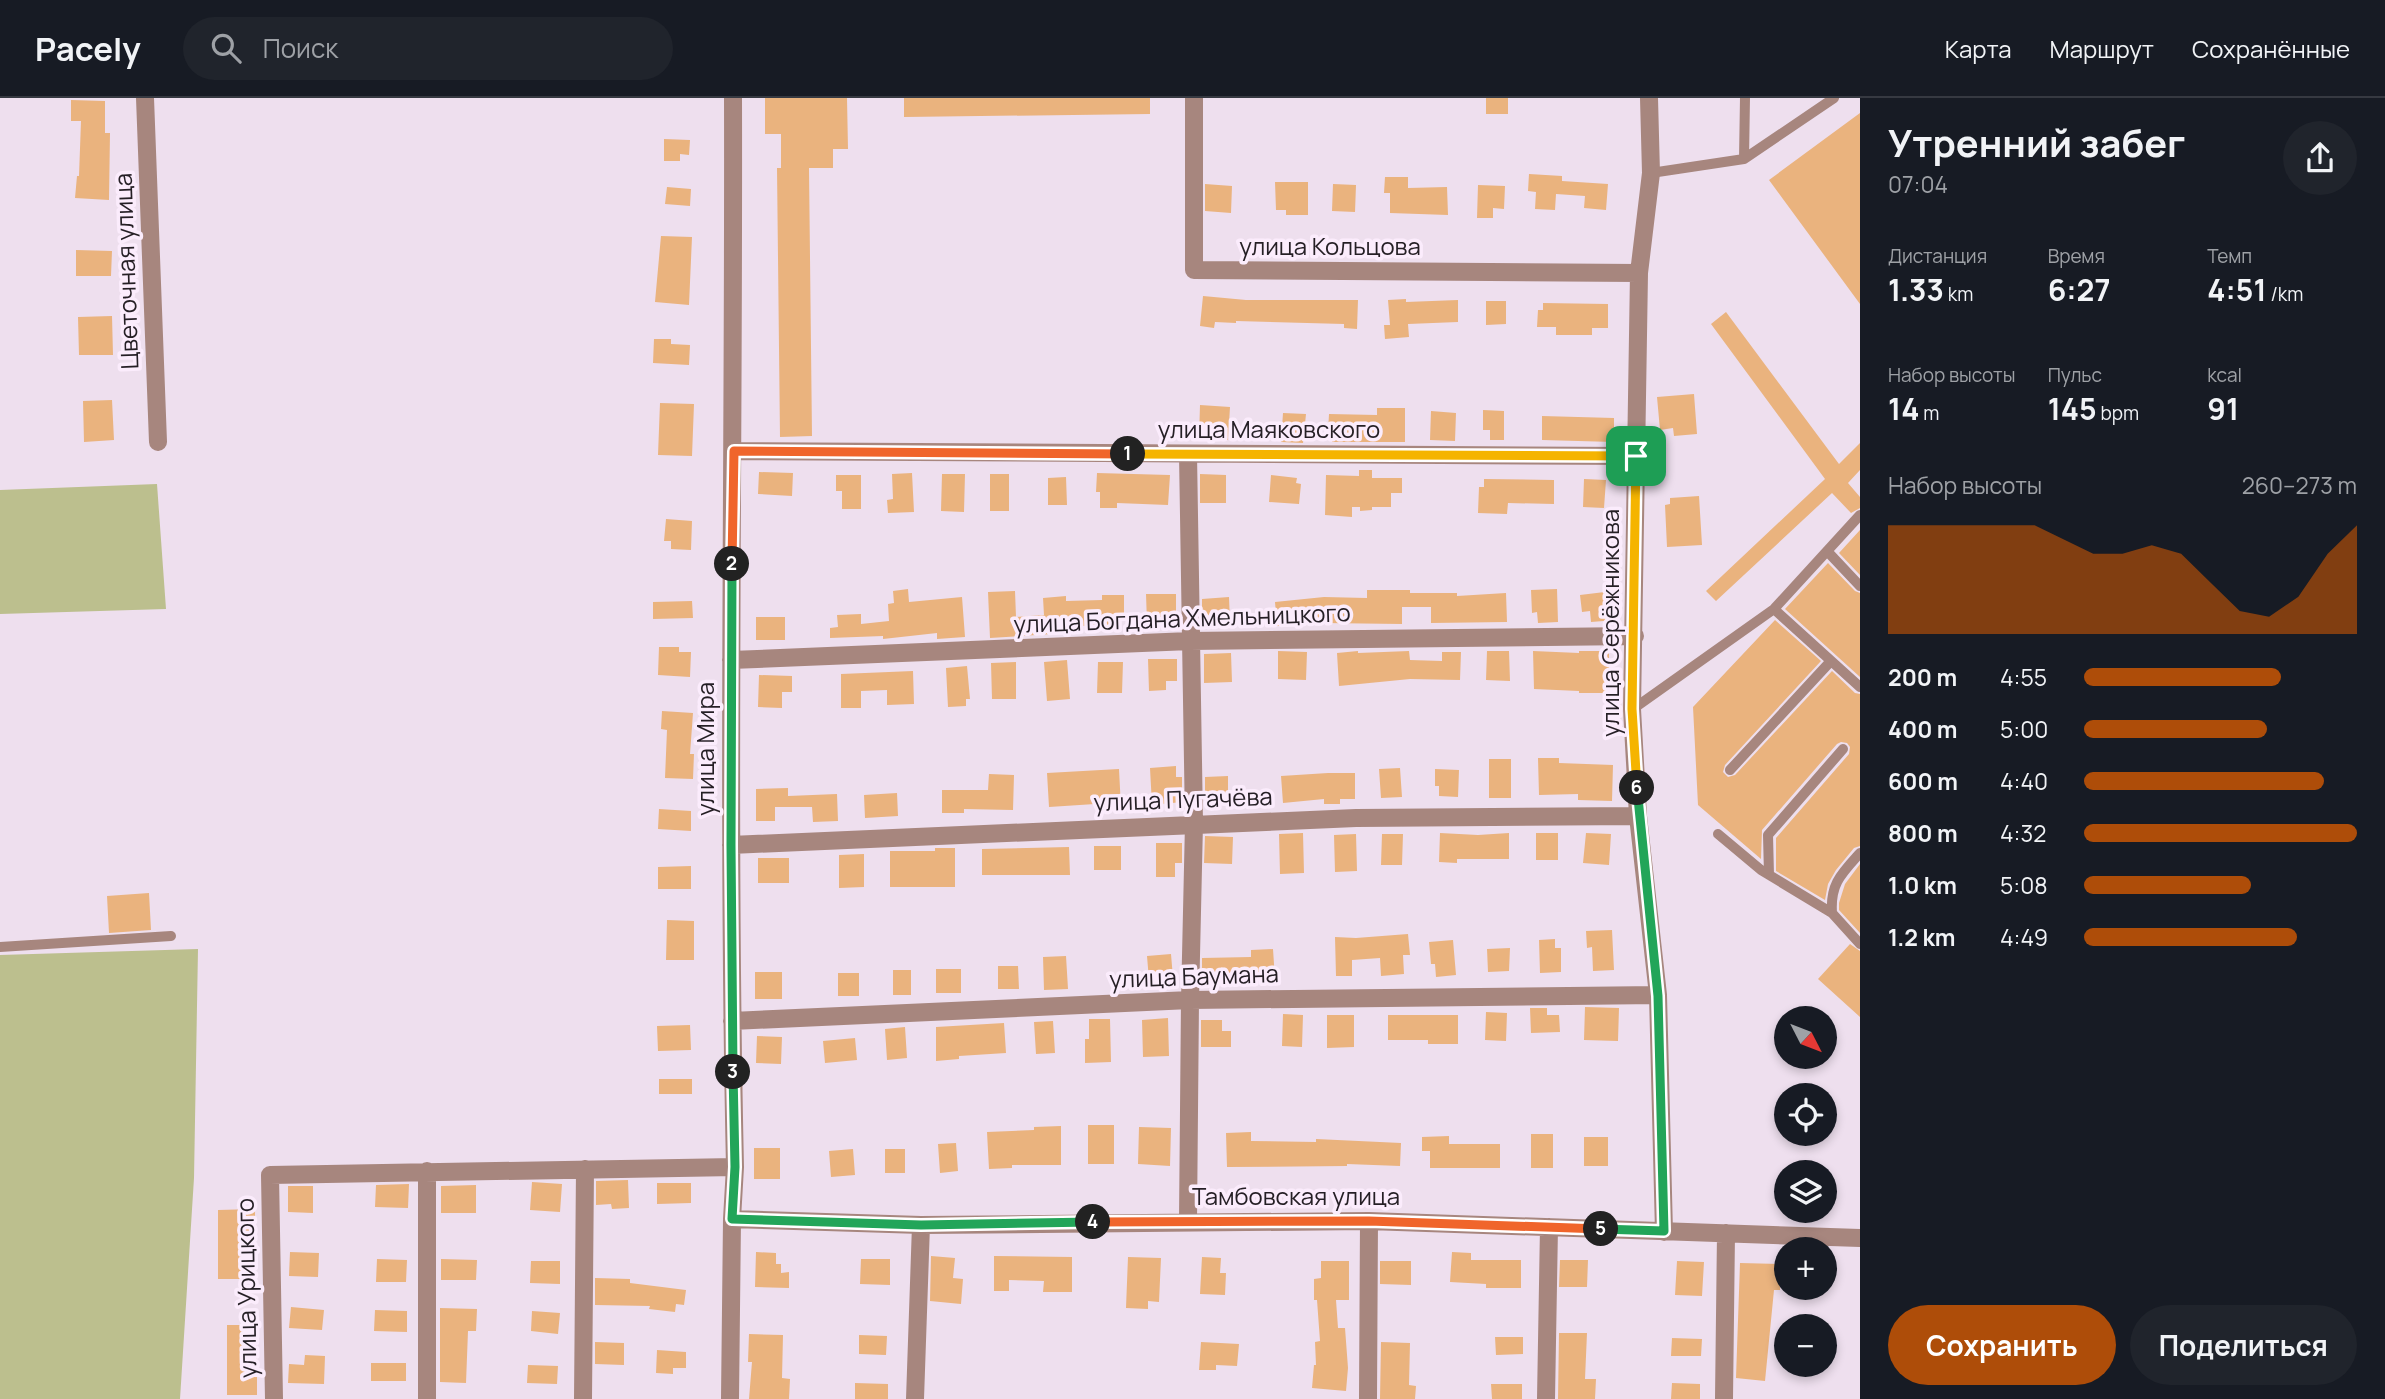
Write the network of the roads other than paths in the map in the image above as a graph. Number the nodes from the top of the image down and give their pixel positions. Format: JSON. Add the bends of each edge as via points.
{"nodes":[{"id":1,"x":145,"y":98,"type":"edge"},
{"id":2,"x":733,"y":98,"type":"edge"},
{"id":3,"x":1195,"y":98,"type":"edge"},
{"id":4,"x":1649,"y":98,"type":"edge"},
{"id":5,"x":1745,"y":98,"type":"edge"},
{"id":6,"x":1834,"y":98,"type":"edge"},
{"id":7,"x":1744,"y":159,"type":"junction"},
{"id":8,"x":1651,"y":173,"type":"junction"},
{"id":9,"x":1639,"y":273,"type":"junction"},
{"id":10,"x":158,"y":442,"type":"dead end"},
{"id":11,"x":734,"y":451,"type":"junction"},
{"id":12,"x":1188,"y":454,"type":"junction"},
{"id":13,"x":1636,"y":456,"type":"junction"},
{"id":14,"x":1860,"y":515,"type":"edge"},
{"id":15,"x":1827,"y":551,"type":"junction"},
{"id":16,"x":1860,"y":586,"type":"edge"},
{"id":17,"x":1774,"y":609,"type":"junction"},
{"id":18,"x":1635,"y":636,"type":"junction"},
{"id":19,"x":1190,"y":641,"type":"junction"},
{"id":20,"x":731,"y":660,"type":"junction"},
{"id":21,"x":1830,"y":662,"type":"junction"},
{"id":22,"x":1860,"y":687,"type":"edge"},
{"id":23,"x":1632,"y":709,"type":"junction"},
{"id":24,"x":1843,"y":749,"type":"dead end"},
{"id":25,"x":1730,"y":770,"type":"dead end"},
{"id":26,"x":1638,"y":816,"type":"junction"},
{"id":27,"x":1195,"y":823,"type":"junction"},
{"id":28,"x":1718,"y":834,"type":"dead end"},
{"id":29,"x":731,"y":845,"type":"junction"},
{"id":30,"x":1860,"y":853,"type":"edge"},
{"id":31,"x":1769,"y":876,"type":"junction"},
{"id":32,"x":1832,"y":914,"type":"junction"},
{"id":33,"x":171,"y":936,"type":"dead end"},
{"id":34,"x":1860,"y":944,"type":"edge"},
{"id":35,"x":0,"y":947,"type":"edge"},
{"id":36,"x":1658,"y":996,"type":"junction"},
{"id":37,"x":1190,"y":1000,"type":"junction"},
{"id":38,"x":732,"y":1021,"type":"junction"},
{"id":39,"x":735,"y":1167,"type":"junction"},
{"id":40,"x":584,"y":1169,"type":"junction"},
{"id":41,"x":427,"y":1171,"type":"junction"},
{"id":42,"x":732,"y":1219,"type":"junction"},
{"id":43,"x":1188,"y":1221,"type":"junction"},
{"id":44,"x":1369,"y":1221,"type":"junction"},
{"id":45,"x":921,"y":1225,"type":"junction"},
{"id":46,"x":1549,"y":1227,"type":"junction"},
{"id":47,"x":1664,"y":1231,"type":"junction"},
{"id":48,"x":1726,"y":1233,"type":"junction"},
{"id":49,"x":1860,"y":1238,"type":"edge"},
{"id":50,"x":274,"y":1399,"type":"edge"},
{"id":51,"x":426,"y":1399,"type":"edge"},
{"id":52,"x":583,"y":1399,"type":"edge"},
{"id":53,"x":730,"y":1399,"type":"edge"},
{"id":54,"x":915,"y":1399,"type":"edge"},
{"id":55,"x":1368,"y":1399,"type":"edge"},
{"id":56,"x":1546,"y":1399,"type":"edge"},
{"id":57,"x":1724,"y":1399,"type":"edge"}],
"edges":[{"from":1,"to":10,"type":"street","name":"Цветочная улица"},
{"from":2,"to":11,"type":"street","name":"улица Мира"},
{"from":3,"to":9,"type":"street","name":"улица Кольцова","via":[[1194,270]]},
{"from":4,"to":8,"type":"street","name":"улица Серёжникова"},
{"from":5,"to":7,"type":"lane"},
{"from":6,"to":7,"type":"lane"},
{"from":7,"to":8,"type":"lane"},
{"from":8,"to":9,"type":"street","name":"улица Серёжникова"},
{"from":9,"to":13,"type":"street","name":"улица Серёжникова"},
{"from":11,"to":12,"type":"street","name":"улица Маяковского"},
{"from":11,"to":20,"type":"street","name":"улица Мира"},
{"from":12,"to":13,"type":"street","name":"улица Маяковского"},
{"from":12,"to":19,"type":"street"},
{"from":13,"to":18,"type":"street","name":"улица Серёжникова"},
{"from":14,"to":15,"type":"lane"},
{"from":15,"to":16,"type":"lane"},
{"from":15,"to":17,"type":"lane"},
{"from":17,"to":21,"type":"lane"},
{"from":17,"to":23,"type":"lane"},
{"from":18,"to":19,"type":"street","name":"улица Богдана Хмельницкого"},
{"from":18,"to":23,"type":"street","name":"улица Серёжникова"},
{"from":19,"to":20,"type":"street","name":"улица Богдана Хмельницкого"},
{"from":19,"to":27,"type":"street"},
{"from":20,"to":29,"type":"street","name":"улица Мира"},
{"from":21,"to":22,"type":"lane"},
{"from":21,"to":25,"type":"lane"},
{"from":23,"to":26,"type":"street","name":"улица Серёжникова"},
{"from":24,"to":31,"type":"lane","via":[[1768,835]]},
{"from":26,"to":27,"type":"street","name":"улица Пугачёва"},
{"from":26,"to":36,"type":"street","name":"улица Серёжникова"},
{"from":27,"to":29,"type":"street","name":"улица Пугачёва"},
{"from":27,"to":37,"type":"street"},
{"from":28,"to":31,"type":"lane"},
{"from":29,"to":38,"type":"street","name":"улица Мира"},
{"from":30,"to":32,"type":"lane","via":[[1831,895]]},
{"from":31,"to":32,"type":"lane"},
{"from":32,"to":34,"type":"lane"},
{"from":33,"to":35,"type":"lane"},
{"from":36,"to":37,"type":"street","name":"улица Баумана"},
{"from":36,"to":47,"type":"street","name":"улица Серёжникова"},
{"from":37,"to":38,"type":"street","name":"улица Баумана"},
{"from":37,"to":43,"type":"street"},
{"from":38,"to":39,"type":"street","name":"улица Мира"},
{"from":39,"to":40,"type":"street"},
{"from":39,"to":42,"type":"street","name":"улица Мира"},
{"from":40,"to":41,"type":"street"},
{"from":40,"to":52,"type":"street"},
{"from":41,"to":50,"type":"street","name":"улица Урицкого","via":[[270,1175]]},
{"from":41,"to":51,"type":"street"},
{"from":42,"to":45,"type":"street","name":"Тамбовская улица"},
{"from":42,"to":53,"type":"street","name":"улица Мира"},
{"from":43,"to":44,"type":"street","name":"Тамбовская улица"},
{"from":43,"to":45,"type":"street","name":"Тамбовская улица"},
{"from":44,"to":46,"type":"street","name":"Тамбовская улица"},
{"from":44,"to":55,"type":"street"},
{"from":45,"to":54,"type":"street"},
{"from":46,"to":47,"type":"street","name":"Тамбовская улица"},
{"from":46,"to":56,"type":"street"},
{"from":47,"to":48,"type":"street","name":"Тамбовская улица"},
{"from":48,"to":49,"type":"street","name":"Тамбовская улица"},
{"from":48,"to":57,"type":"street"}]}
